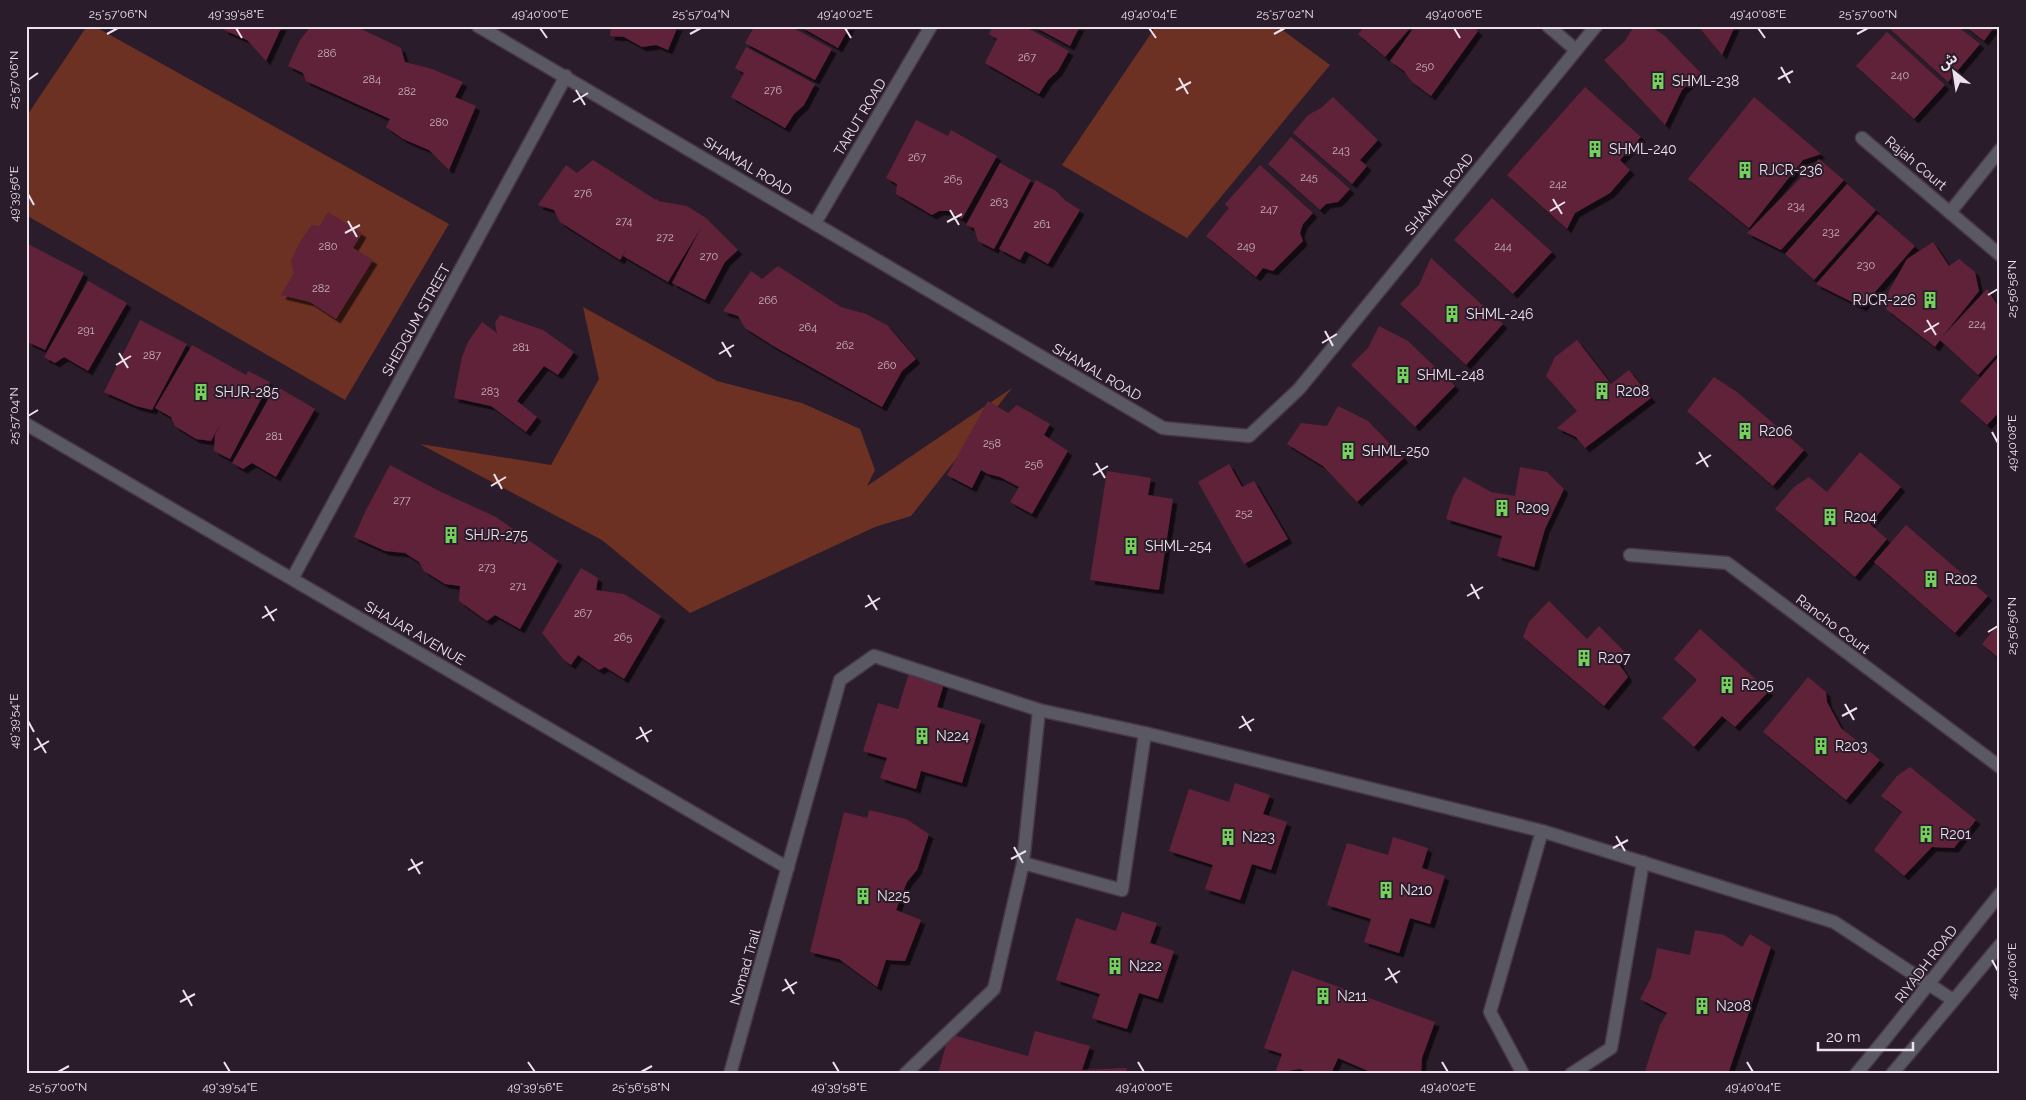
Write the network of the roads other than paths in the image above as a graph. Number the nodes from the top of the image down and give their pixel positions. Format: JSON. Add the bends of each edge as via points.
{"nodes":[{"id":1,"x":478,"y":26,"type":"edge"},
{"id":2,"x":931,"y":26,"type":"edge"},
{"id":3,"x":1548,"y":26,"type":"edge"},
{"id":4,"x":1596,"y":26,"type":"edge"},
{"id":5,"x":1576,"y":50,"type":"junction"},
{"id":6,"x":566,"y":76,"type":"junction"},
{"id":7,"x":1862,"y":138,"type":"dead end"},
{"id":8,"x":1999,"y":152,"type":"edge"},
{"id":9,"x":1951,"y":211,"type":"junction"},
{"id":10,"x":814,"y":223,"type":"junction"},
{"id":11,"x":2000,"y":255,"type":"edge"},
{"id":12,"x":26,"y":424,"type":"edge"},
{"id":13,"x":1630,"y":555,"type":"dead end"},
{"id":14,"x":292,"y":578,"type":"junction"},
{"id":15,"x":1039,"y":710,"type":"junction"},
{"id":16,"x":1145,"y":733,"type":"junction"},
{"id":17,"x":2000,"y":768,"type":"edge"},
{"id":18,"x":1542,"y":831,"type":"junction"},
{"id":19,"x":1643,"y":862,"type":"junction"},
{"id":20,"x":1023,"y":863,"type":"junction"},
{"id":21,"x":788,"y":868,"type":"junction"},
{"id":22,"x":2000,"y":894,"type":"edge"},
{"id":23,"x":2000,"y":945,"type":"edge"},
{"id":24,"x":1928,"y":982,"type":"junction"},
{"id":25,"x":1953,"y":1000,"type":"junction"},
{"id":26,"x":730,"y":1074,"type":"edge"},
{"id":27,"x":905,"y":1074,"type":"edge"},
{"id":28,"x":1523,"y":1074,"type":"edge"},
{"id":29,"x":1571,"y":1074,"type":"edge"},
{"id":30,"x":1856,"y":1074,"type":"edge"},
{"id":31,"x":1892,"y":1074,"type":"edge"}],
"edges":[{"from":1,"to":6,"type":"street","name":"SHAMAL ROAD"},
{"from":2,"to":10,"type":"street","name":"TARUT ROAD"},
{"from":3,"to":5,"type":"street"},
{"from":4,"to":5,"type":"street","name":"SHAMAL ROAD"},
{"from":5,"to":10,"type":"street","name":"SHAMAL ROAD","via":[[1299,389],[1249,436],[1163,428]]},
{"from":6,"to":10,"type":"street","name":"SHAMAL ROAD"},
{"from":6,"to":14,"type":"street","name":"SHEDGUM STREET"},
{"from":7,"to":9,"type":"street","name":"Rajah Court"},
{"from":8,"to":9,"type":"street","name":"Rajah Court"},
{"from":9,"to":11,"type":"street","name":"Rajah Court"},
{"from":12,"to":14,"type":"street","name":"SHAJAR AVENUE"},
{"from":13,"to":17,"type":"street","name":"Rancho Court","via":[[1727,563]]},
{"from":14,"to":21,"type":"street","name":"SHAJAR AVENUE"},
{"from":15,"to":16,"type":"street"},
{"from":15,"to":20,"type":"street"},
{"from":15,"to":21,"type":"street","name":"Nomad Trail","via":[[874,656],[840,680]]},
{"from":16,"to":18,"type":"street"},
{"from":16,"to":20,"type":"street","via":[[1122,890]]},
{"from":18,"to":19,"type":"street"},
{"from":18,"to":28,"type":"street","via":[[1490,1012]]},
{"from":19,"to":24,"type":"street","via":[[1834,922]]},
{"from":19,"to":29,"type":"street","via":[[1611,1048]]},
{"from":20,"to":27,"type":"street","via":[[994,989]]},
{"from":21,"to":26,"type":"street","name":"Nomad Trail"},
{"from":22,"to":24,"type":"street","name":"RIYADH ROAD"},
{"from":23,"to":25,"type":"street"},
{"from":24,"to":25,"type":"street"},
{"from":24,"to":30,"type":"street","name":"RIYADH ROAD","via":[[1908,1012]]},
{"from":25,"to":31,"type":"street"}]}
